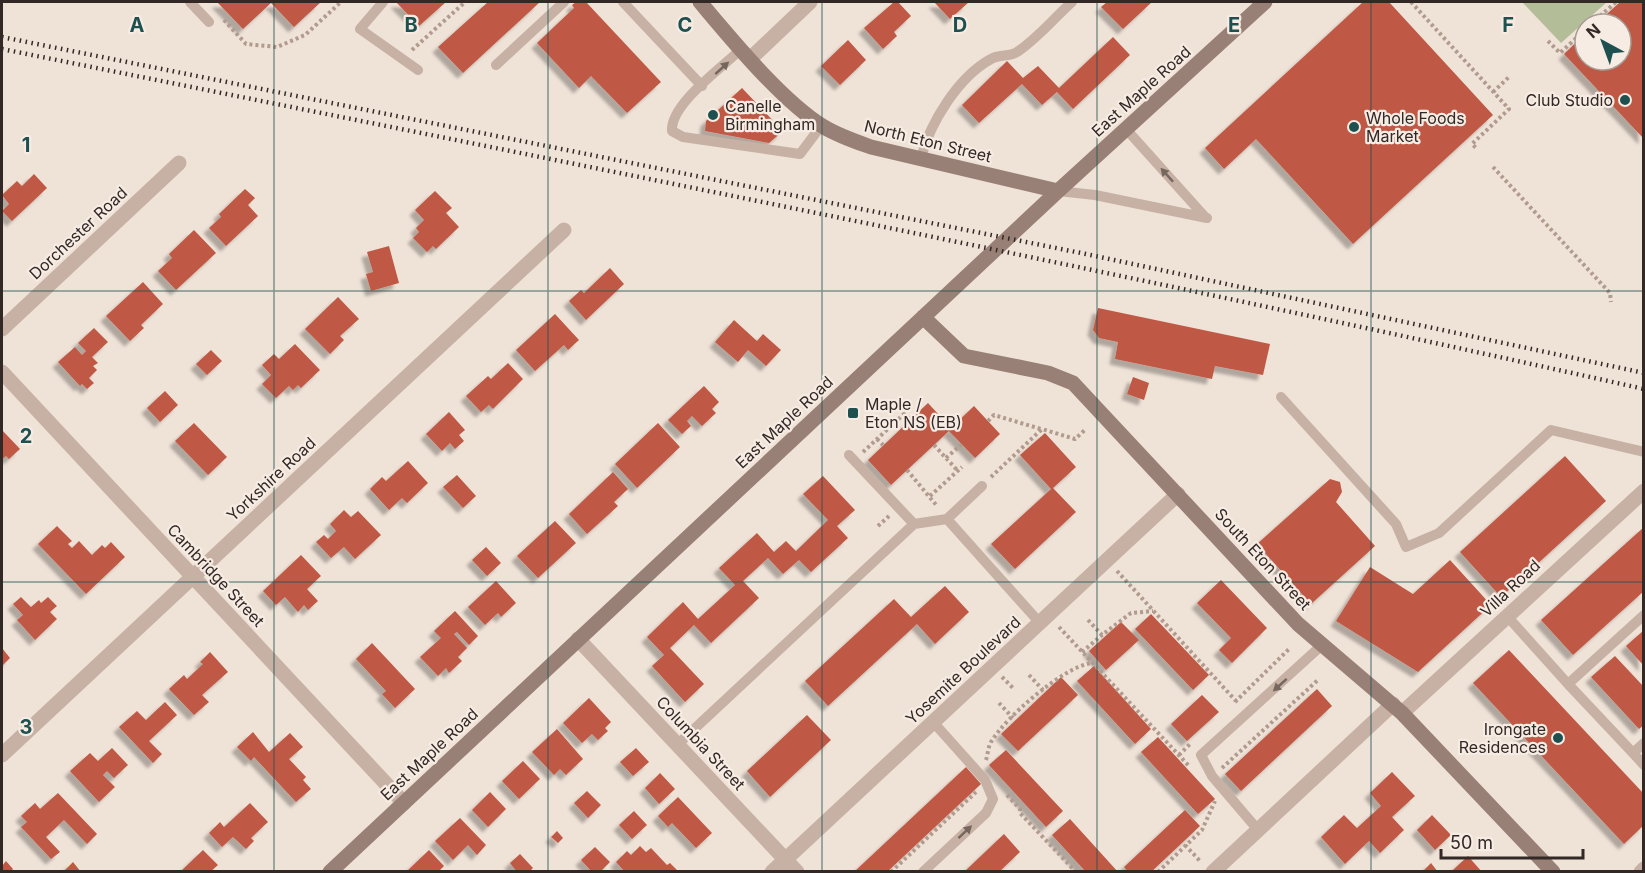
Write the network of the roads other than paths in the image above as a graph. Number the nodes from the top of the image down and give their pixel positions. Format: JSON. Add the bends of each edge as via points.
{"nodes":[{"id":1,"x":190,"y":2,"type":"edge"},
{"id":2,"x":383,"y":2,"type":"edge"},
{"id":3,"x":564,"y":2,"type":"edge"},
{"id":4,"x":623,"y":2,"type":"edge"},
{"id":5,"x":700,"y":2,"type":"edge"},
{"id":6,"x":810,"y":2,"type":"edge"},
{"id":7,"x":1072,"y":2,"type":"edge"},
{"id":8,"x":1263,"y":2,"type":"edge"},
{"id":9,"x":209,"y":22,"type":"dead end"},
{"id":10,"x":746,"y":54,"type":"junction"},
{"id":11,"x":496,"y":65,"type":"dead end"},
{"id":12,"x":418,"y":70,"type":"dead end"},
{"id":13,"x":702,"y":86,"type":"junction"},
{"id":14,"x":821,"y":126,"type":"junction"},
{"id":15,"x":1126,"y":129,"type":"junction"},
{"id":16,"x":921,"y":158,"type":"junction"},
{"id":17,"x":179,"y":163,"type":"dead end"},
{"id":18,"x":1058,"y":191,"type":"junction"},
{"id":19,"x":564,"y":230,"type":"dead end"},
{"id":20,"x":923,"y":317,"type":"junction"},
{"id":21,"x":2,"y":329,"type":"edge"},
{"id":22,"x":2,"y":372,"type":"edge"},
{"id":23,"x":1281,"y":397,"type":"dead end"},
{"id":24,"x":1644,"y":452,"type":"edge"},
{"id":25,"x":849,"y":455,"type":"dead end"},
{"id":26,"x":982,"y":486,"type":"road end"},
{"id":27,"x":1643,"y":491,"type":"edge"},
{"id":28,"x":1178,"y":494,"type":"junction"},
{"id":29,"x":946,"y":519,"type":"junction"},
{"id":30,"x":914,"y":524,"type":"junction"},
{"id":31,"x":193,"y":576,"type":"junction"},
{"id":32,"x":1644,"y":615,"type":"edge"},
{"id":33,"x":1506,"y":616,"type":"junction"},
{"id":34,"x":1044,"y":619,"type":"junction"},
{"id":35,"x":578,"y":639,"type":"junction"},
{"id":36,"x":1322,"y":645,"type":"junction"},
{"id":37,"x":1568,"y":684,"type":"junction"},
{"id":38,"x":1397,"y":708,"type":"junction"},
{"id":39,"x":934,"y":723,"type":"junction"},
{"id":40,"x":1644,"y":743,"type":"edge"},
{"id":41,"x":677,"y":745,"type":"junction"},
{"id":42,"x":1633,"y":753,"type":"junction"},
{"id":43,"x":2,"y":755,"type":"edge"},
{"id":44,"x":1644,"y":765,"type":"edge"},
{"id":45,"x":404,"y":803,"type":"junction"},
{"id":46,"x":1258,"y":830,"type":"junction"},
{"id":47,"x":786,"y":859,"type":"junction"},
{"id":48,"x":1209,"y":868,"type":"edge"},
{"id":49,"x":330,"y":872,"type":"edge"},
{"id":50,"x":772,"y":872,"type":"edge"},
{"id":51,"x":797,"y":872,"type":"edge"},
{"id":52,"x":923,"y":872,"type":"edge"},
{"id":53,"x":1553,"y":872,"type":"edge"}],
"edges":[{"from":1,"to":9,"type":"lane"},
{"from":2,"to":12,"type":"lane","via":[[360,29]]},
{"from":3,"to":11,"type":"lane"},
{"from":4,"to":13,"type":"lane"},
{"from":5,"to":10,"type":"main road","name":"North Eton Street"},
{"from":6,"to":10,"type":"street"},
{"from":7,"to":16,"type":"lane","via":[[1016,54],[992,58],[958,87],[939,113]]},
{"from":8,"to":15,"type":"main road","name":"East Maple Road"},
{"from":13,"to":10,"type":"lane","one_way":true},
{"from":10,"to":14,"type":"main road","name":"North Eton Street"},
{"from":13,"to":14,"type":"lane","via":[[672,120],[672,131],[683,137],[800,154]]},
{"from":14,"to":16,"type":"main road","name":"North Eton Street","via":[[871,147]]},
{"from":15,"to":18,"type":"main road","name":"East Maple Road"},
{"from":18,"to":15,"type":"lane","one_way":true,"via":[[1207,218]]},
{"from":16,"to":18,"type":"main road","name":"North Eton Street"},
{"from":17,"to":21,"type":"street","name":"Dorchester Road"},
{"from":18,"to":20,"type":"main road","name":"East Maple Road"},
{"from":19,"to":31,"type":"street","name":"Yorkshire Road"},
{"from":20,"to":28,"type":"main road","name":"South Eton Street","via":[[964,356],[1073,382]]},
{"from":20,"to":35,"type":"main road","name":"East Maple Road"},
{"from":22,"to":31,"type":"street","name":"Cambridge Street"},
{"from":23,"to":24,"type":"lane","via":[[1396,524],[1406,547],[1439,533],[1551,430]]},
{"from":25,"to":30,"type":"lane"},
{"from":26,"to":29,"type":"lane"},
{"from":27,"to":33,"type":"street","name":"Villa Road"},
{"from":28,"to":34,"type":"street","name":"Yosemite Boulevard"},
{"from":28,"to":36,"type":"main road","name":"South Eton Street"},
{"from":29,"to":30,"type":"lane"},
{"from":29,"to":34,"type":"lane"},
{"from":30,"to":41,"type":"lane"},
{"from":31,"to":43,"type":"street","name":"Yorkshire Road"},
{"from":31,"to":45,"type":"street","name":"Cambridge Street"},
{"from":32,"to":37,"type":"lane"},
{"from":33,"to":37,"type":"lane"},
{"from":33,"to":38,"type":"street","name":"Villa Road"},
{"from":34,"to":39,"type":"street","name":"Yosemite Boulevard"},
{"from":35,"to":41,"type":"street","name":"Columbia Street"},
{"from":35,"to":45,"type":"main road","name":"East Maple Road"},
{"from":36,"to":38,"type":"main road","name":"South Eton Street"},
{"from":36,"to":46,"type":"lane","one_way":true,"via":[[1201,755],[1212,776]]},
{"from":37,"to":42,"type":"lane"},
{"from":38,"to":46,"type":"street","name":"Villa Road"},
{"from":38,"to":53,"type":"main road","name":"South Eton Street"},
{"from":39,"to":47,"type":"street","name":"Yosemite Boulevard"},
{"from":52,"to":39,"type":"lane","one_way":true,"via":[[986,813],[993,799],[986,780]]},
{"from":40,"to":42,"type":"lane"},
{"from":41,"to":47,"type":"street","name":"Columbia Street"},
{"from":42,"to":44,"type":"lane"},
{"from":45,"to":49,"type":"main road","name":"East Maple Road"},
{"from":46,"to":48,"type":"street","name":"Villa Road"},
{"from":47,"to":50,"type":"street","name":"Yosemite Boulevard"},
{"from":47,"to":51,"type":"street","name":"Columbia Street"}]}
